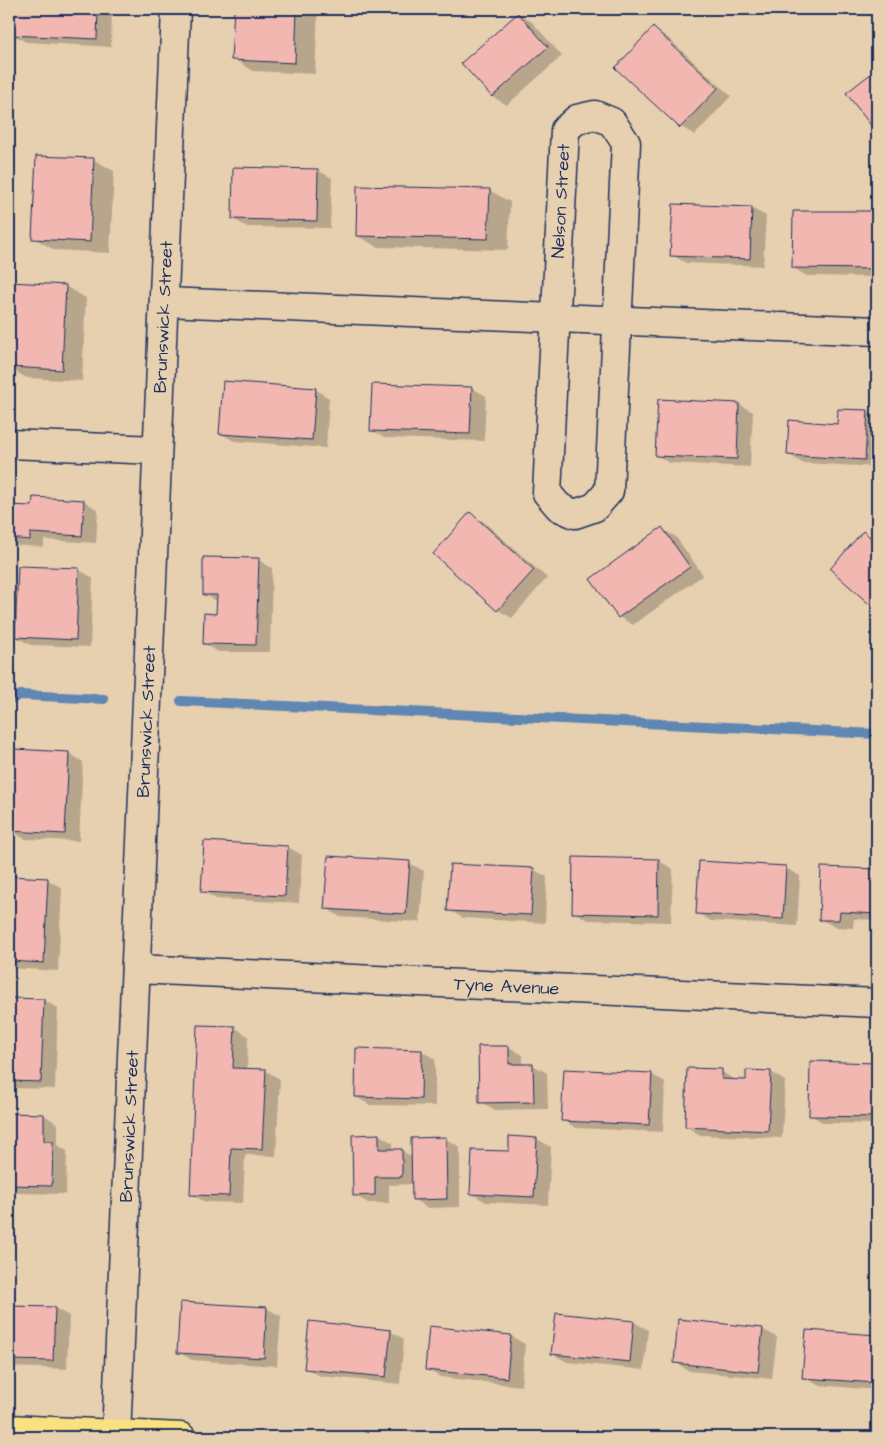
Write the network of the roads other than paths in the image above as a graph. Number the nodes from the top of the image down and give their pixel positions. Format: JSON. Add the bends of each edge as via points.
{"nodes":[{"id":1,"x":176,"y":9,"type":"edge"},
{"id":2,"x":165,"y":302,"type":"junction"},
{"id":3,"x":556,"y":318,"type":"junction"},
{"id":4,"x":617,"y":320,"type":"junction"},
{"id":5,"x":877,"y":331,"type":"edge"},
{"id":6,"x":9,"y":444,"type":"edge"},
{"id":7,"x":157,"y":450,"type":"junction"},
{"id":8,"x":136,"y":969,"type":"junction"},
{"id":9,"x":877,"y":1002,"type":"edge"},
{"id":10,"x":9,"y":1429,"type":"edge"},
{"id":11,"x":116,"y":1436,"type":"edge"},
{"id":12,"x":181,"y":1437,"type":"edge"}],
"edges":[{"from":1,"to":2,"type":"street","name":"Brunswick Street"},
{"from":2,"to":3,"type":"street"},
{"from":2,"to":7,"type":"street","name":"Brunswick Street"},
{"from":3,"to":4,"type":"street"},
{"from":3,"to":4,"type":"street","name":"Nelson Street","via":[[547,493],[559,507],[575,514],[595,507],[609,491]]},
{"from":3,"to":4,"type":"street","name":"Nelson Street","via":[[565,130],[577,119],[595,115],[612,122],[626,142]]},
{"from":4,"to":5,"type":"street"},
{"from":6,"to":7,"type":"street"},
{"from":7,"to":8,"type":"street","name":"Brunswick Street"},
{"from":8,"to":9,"type":"street","name":"Tyne Avenue"},
{"from":8,"to":11,"type":"street","name":"Brunswick Street"},
{"from":10,"to":11,"type":"main road"},
{"from":11,"to":12,"type":"main road"}]}
